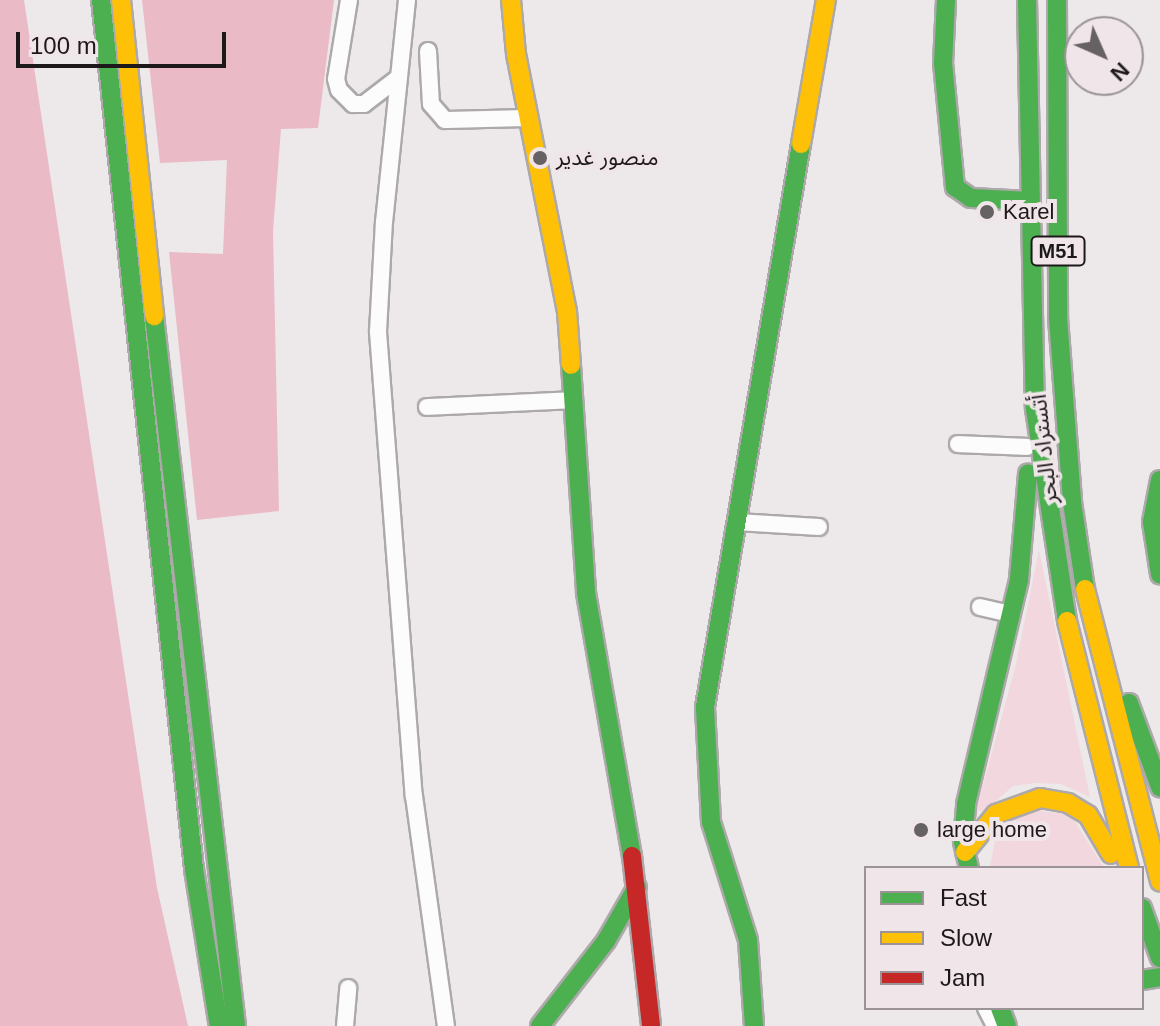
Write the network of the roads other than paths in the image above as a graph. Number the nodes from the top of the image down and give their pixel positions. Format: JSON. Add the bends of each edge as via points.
{"nodes":[{"id":1,"x":101,"y":0,"type":"edge"},
{"id":2,"x":121,"y":0,"type":"edge"},
{"id":3,"x":349,"y":0,"type":"edge"},
{"id":4,"x":407,"y":0,"type":"edge"},
{"id":5,"x":511,"y":0,"type":"edge"},
{"id":6,"x":826,"y":0,"type":"edge"},
{"id":7,"x":946,"y":0,"type":"edge"},
{"id":8,"x":1027,"y":0,"type":"edge"},
{"id":9,"x":1057,"y":0,"type":"edge"},
{"id":10,"x":428,"y":51,"type":"dead end"},
{"id":11,"x":398,"y":78,"type":"junction"},
{"id":12,"x":528,"y":118,"type":"junction"},
{"id":13,"x":1030,"y":201,"type":"junction"},
{"id":14,"x":573,"y":400,"type":"junction"},
{"id":15,"x":427,"y":407,"type":"dead end"},
{"id":16,"x":1035,"y":409,"type":"junction"},
{"id":17,"x":958,"y":444,"type":"dead end"},
{"id":18,"x":1027,"y":447,"type":"junction"},
{"id":19,"x":1160,"y":480,"type":"edge"},
{"id":20,"x":737,"y":522,"type":"junction"},
{"id":21,"x":819,"y":527,"type":"dead end"},
{"id":22,"x":1160,"y":574,"type":"edge"},
{"id":23,"x":980,"y":607,"type":"dead end"},
{"id":24,"x":1089,"y":612,"type":"junction"},
{"id":25,"x":1011,"y":614,"type":"junction"},
{"id":26,"x":1160,"y":787,"type":"edge"},
{"id":27,"x":967,"y":860,"type":"edge"},
{"id":28,"x":1116,"y":866,"type":"edge"},
{"id":29,"x":1128,"y":866,"type":"edge"},
{"id":30,"x":1160,"y":882,"type":"edge"},
{"id":31,"x":637,"y":887,"type":"junction"},
{"id":32,"x":1144,"y":919,"type":"edge"},
{"id":33,"x":1160,"y":958,"type":"edge"},
{"id":34,"x":348,"y":988,"type":"dead end"},
{"id":35,"x":546,"y":1023,"type":"edge"},
{"id":36,"x":219,"y":1026,"type":"edge"},
{"id":37,"x":236,"y":1026,"type":"edge"},
{"id":38,"x":345,"y":1026,"type":"edge"},
{"id":39,"x":446,"y":1026,"type":"edge"},
{"id":40,"x":651,"y":1026,"type":"edge"},
{"id":41,"x":754,"y":1026,"type":"edge"}],
"edges":[{"from":1,"to":36,"type":"main road","via":[[194,869]]},
{"from":2,"to":37,"type":"main road","via":[[192,672]]},
{"from":3,"to":11,"type":"street","via":[[336,79],[339,90],[353,104],[364,104]]},
{"from":4,"to":11,"type":"street"},
{"from":5,"to":12,"type":"main road"},
{"from":6,"to":20,"type":"main road"},
{"from":7,"to":13,"type":"main road","via":[[943,63],[955,187],[971,198]]},
{"from":8,"to":13,"type":"main road","name":"أتستراد البحر","number":"M51"},
{"from":9,"to":24,"type":"main road","name":"أتستراد البحر","number":"M51","via":[[1062,398]]},
{"from":10,"to":12,"type":"street","via":[[431,104],[445,120]]},
{"from":11,"to":39,"type":"street","via":[[380,300],[383,415],[414,796]]},
{"from":12,"to":14,"type":"main road","via":[[556,242]]},
{"from":13,"to":16,"type":"main road","name":"أتستراد البحر","number":"M51"},
{"from":14,"to":15,"type":"street"},
{"from":14,"to":31,"type":"main road","via":[[586,593]]},
{"from":16,"to":18,"type":"main road"},
{"from":16,"to":29,"type":"main road","name":"أتستراد البحر","number":"M51","via":[[1061,598]]},
{"from":17,"to":18,"type":"street"},
{"from":18,"to":25,"type":"main road","via":[[1028,510]]},
{"from":19,"to":22,"type":"main road","via":[[1152,522]]},
{"from":20,"to":21,"type":"street"},
{"from":20,"to":41,"type":"main road","via":[[710,657],[705,759],[711,822],[754,971]]},
{"from":23,"to":25,"type":"street"},
{"from":24,"to":26,"type":"main road","via":[[1108,640]]},
{"from":24,"to":30,"type":"main road","name":"أتستراد البحر","number":"M51"},
{"from":25,"to":27,"type":"main road","via":[[966,804]]},
{"from":27,"to":28,"type":"main road","via":[[996,814],[1040,798],[1068,803],[1097,823]]},
{"from":31,"to":35,"type":"main road","via":[[606,941]]},
{"from":31,"to":40,"type":"main road","via":[[647,943]]},
{"from":32,"to":33,"type":"main road"},
{"from":34,"to":38,"type":"street"}]}
